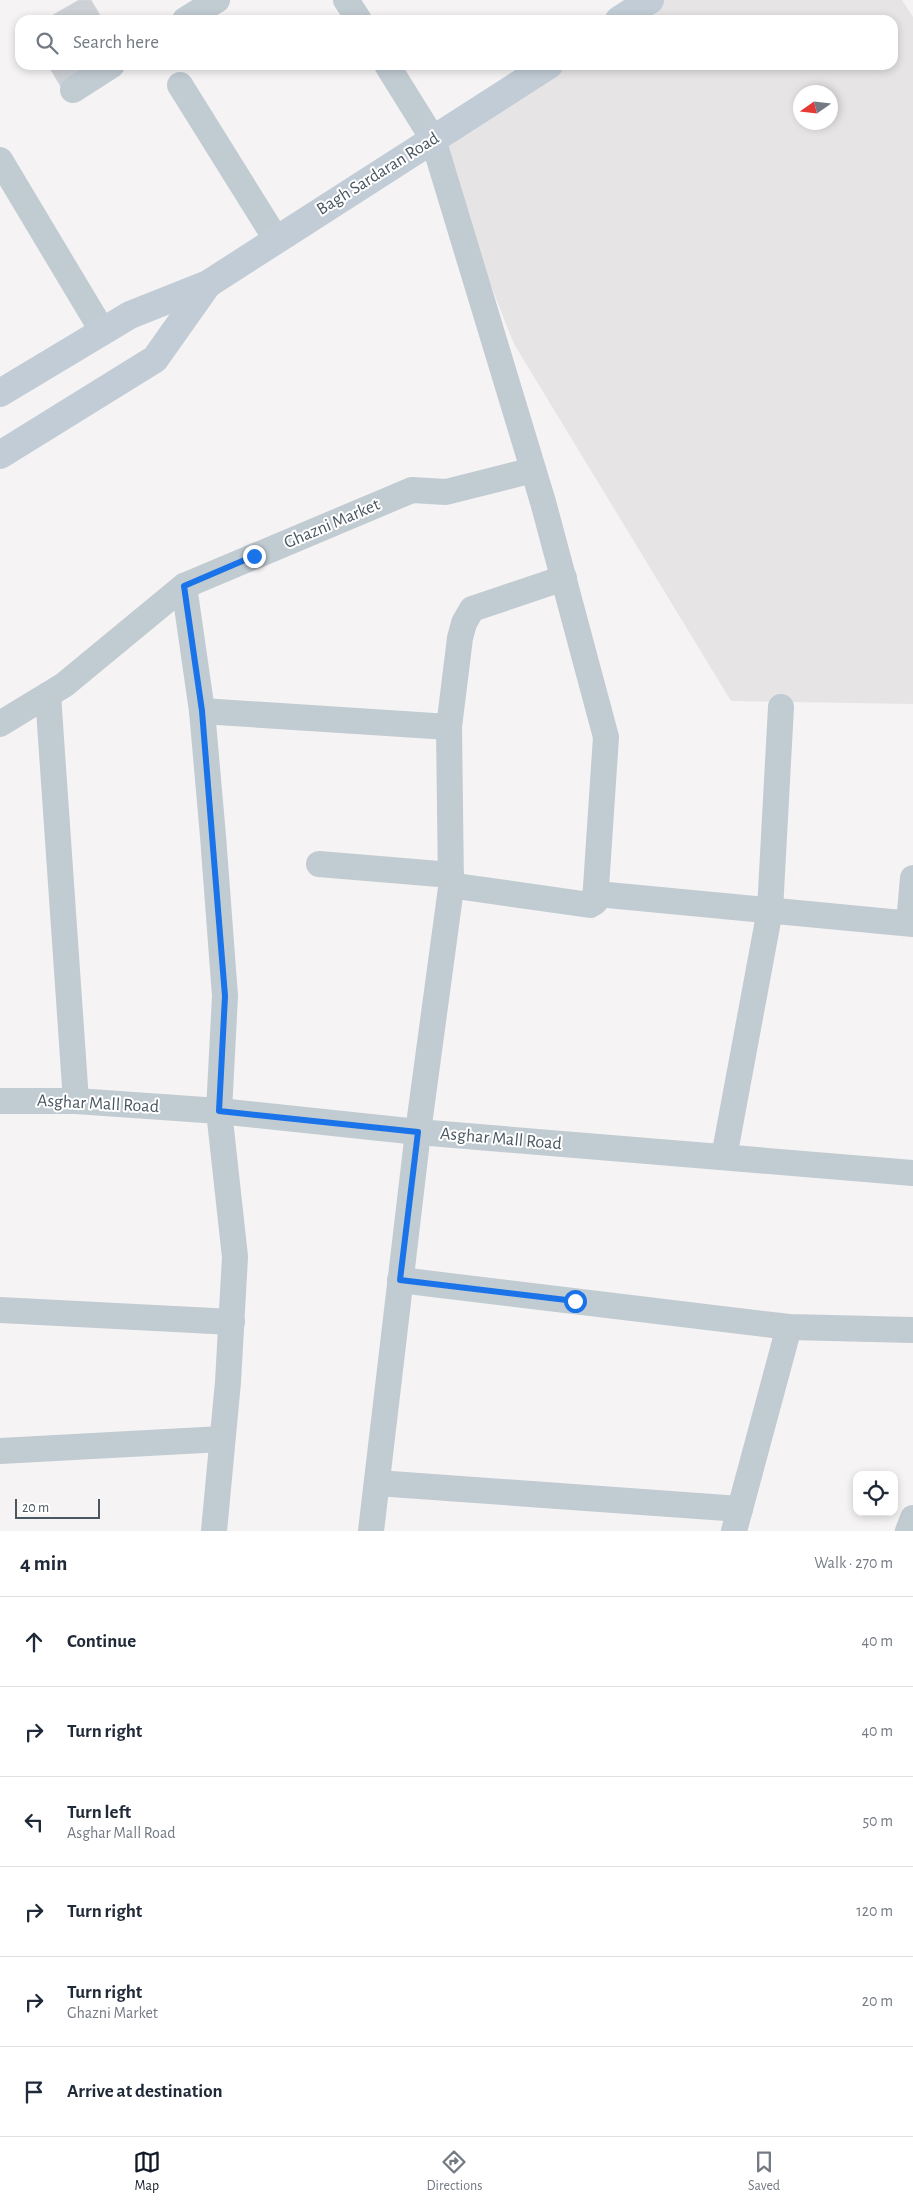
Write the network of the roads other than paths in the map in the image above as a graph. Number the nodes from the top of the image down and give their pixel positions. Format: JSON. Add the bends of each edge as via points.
{"nodes":[{"id":1,"x":217,"y":0,"type":"edge"},
{"id":2,"x":346,"y":0,"type":"edge"},
{"id":3,"x":650,"y":0,"type":"edge"},
{"id":4,"x":192,"y":15,"type":"edge"},
{"id":5,"x":356,"y":15,"type":"edge"},
{"id":6,"x":627,"y":15,"type":"edge"},
{"id":7,"x":104,"y":70,"type":"edge"},
{"id":8,"x":390,"y":70,"type":"edge"},
{"id":9,"x":541,"y":70,"type":"edge"},
{"id":10,"x":180,"y":85,"type":"dead end"},
{"id":11,"x":73,"y":90,"type":"dead end"},
{"id":12,"x":433,"y":139,"type":"junction"},
{"id":13,"x":0,"y":160,"type":"edge"},
{"id":14,"x":276,"y":239,"type":"junction"},
{"id":15,"x":208,"y":284,"type":"junction"},
{"id":16,"x":103,"y":332,"type":"junction"},
{"id":17,"x":0,"y":393,"type":"edge"},
{"id":18,"x":0,"y":455,"type":"edge"},
{"id":19,"x":533,"y":470,"type":"junction"},
{"id":20,"x":564,"y":578,"type":"junction"},
{"id":21,"x":184,"y":586,"type":"junction"},
{"id":22,"x":48,"y":695,"type":"junction"},
{"id":23,"x":781,"y":706,"type":"dead end"},
{"id":24,"x":202,"y":711,"type":"junction"},
{"id":25,"x":0,"y":724,"type":"edge"},
{"id":26,"x":449,"y":727,"type":"junction"},
{"id":27,"x":319,"y":864,"type":"dead end"},
{"id":28,"x":913,"y":878,"type":"edge"},
{"id":29,"x":451,"y":882,"type":"junction"},
{"id":30,"x":597,"y":894,"type":"junction"},
{"id":31,"x":770,"y":910,"type":"junction"},
{"id":32,"x":911,"y":923,"type":"edge"},
{"id":33,"x":0,"y":1101,"type":"edge"},
{"id":34,"x":76,"y":1101,"type":"junction"},
{"id":35,"x":219,"y":1111,"type":"junction"},
{"id":36,"x":418,"y":1132,"type":"junction"},
{"id":37,"x":724,"y":1157,"type":"junction"},
{"id":38,"x":913,"y":1173,"type":"edge"},
{"id":39,"x":400,"y":1280,"type":"junction"},
{"id":40,"x":0,"y":1310,"type":"edge"},
{"id":41,"x":232,"y":1322,"type":"junction"},
{"id":42,"x":789,"y":1327,"type":"junction"},
{"id":43,"x":913,"y":1330,"type":"edge"},
{"id":44,"x":222,"y":1439,"type":"junction"},
{"id":45,"x":0,"y":1451,"type":"edge"},
{"id":46,"x":377,"y":1482,"type":"junction"},
{"id":47,"x":913,"y":1518,"type":"edge"},
{"id":48,"x":737,"y":1520,"type":"edge"},
{"id":49,"x":214,"y":1531,"type":"edge"},
{"id":50,"x":371,"y":1531,"type":"edge"},
{"id":51,"x":908,"y":1531,"type":"edge"}],
"edges":[{"from":1,"to":4,"type":"street"},
{"from":2,"to":5,"type":"street"},
{"from":3,"to":6,"type":"main road"},
{"from":7,"to":11,"type":"street"},
{"from":8,"to":12,"type":"street"},
{"from":9,"to":12,"type":"main road","name":"Bagh Sardaran Road"},
{"from":10,"to":14,"type":"street"},
{"from":12,"to":14,"type":"main road","name":"Bagh Sardaran Road"},
{"from":12,"to":19,"type":"street"},
{"from":13,"to":16,"type":"street"},
{"from":14,"to":15,"type":"main road","name":"Bagh Sardaran Road"},
{"from":15,"to":16,"type":"main road","name":"Bagh Sardaran Road","via":[[130,315]]},
{"from":15,"to":18,"type":"main road","name":"Bagh Sardaran Road","via":[[155,359]]},
{"from":16,"to":17,"type":"main road","name":"Bagh Sardaran Road"},
{"from":19,"to":20,"type":"street"},
{"from":19,"to":21,"type":"street","name":"Ghazni Market","via":[[446,492],[412,490]]},
{"from":20,"to":26,"type":"street","via":[[472,609],[460,638]]},
{"from":20,"to":30,"type":"street","via":[[606,738]]},
{"from":21,"to":22,"type":"street","name":"Ghazni Market"},
{"from":21,"to":24,"type":"street"},
{"from":22,"to":25,"type":"street","name":"Ghazni Market"},
{"from":22,"to":34,"type":"street"},
{"from":23,"to":31,"type":"street"},
{"from":24,"to":26,"type":"street"},
{"from":24,"to":35,"type":"street","via":[[225,996]]},
{"from":26,"to":29,"type":"street"},
{"from":27,"to":29,"type":"street"},
{"from":28,"to":32,"type":"street"},
{"from":29,"to":30,"type":"street","via":[[456,886],[590,905],[595,902]]},
{"from":29,"to":36,"type":"street"},
{"from":30,"to":31,"type":"street"},
{"from":31,"to":32,"type":"street"},
{"from":31,"to":37,"type":"street"},
{"from":33,"to":34,"type":"street","name":"Asghar Mall Road"},
{"from":34,"to":35,"type":"street","name":"Asghar Mall Road"},
{"from":35,"to":36,"type":"street","name":"Asghar Mall Road"},
{"from":35,"to":41,"type":"street","via":[[235,1257]]},
{"from":36,"to":37,"type":"street","name":"Asghar Mall Road"},
{"from":36,"to":39,"type":"street"},
{"from":37,"to":38,"type":"street","name":"Asghar Mall Road"},
{"from":39,"to":42,"type":"street"},
{"from":39,"to":46,"type":"street"},
{"from":40,"to":41,"type":"street"},
{"from":41,"to":44,"type":"street"},
{"from":42,"to":43,"type":"street"},
{"from":42,"to":48,"type":"street"},
{"from":44,"to":45,"type":"street"},
{"from":44,"to":49,"type":"street"},
{"from":46,"to":48,"type":"street"},
{"from":46,"to":50,"type":"street"},
{"from":47,"to":51,"type":"street"}]}
